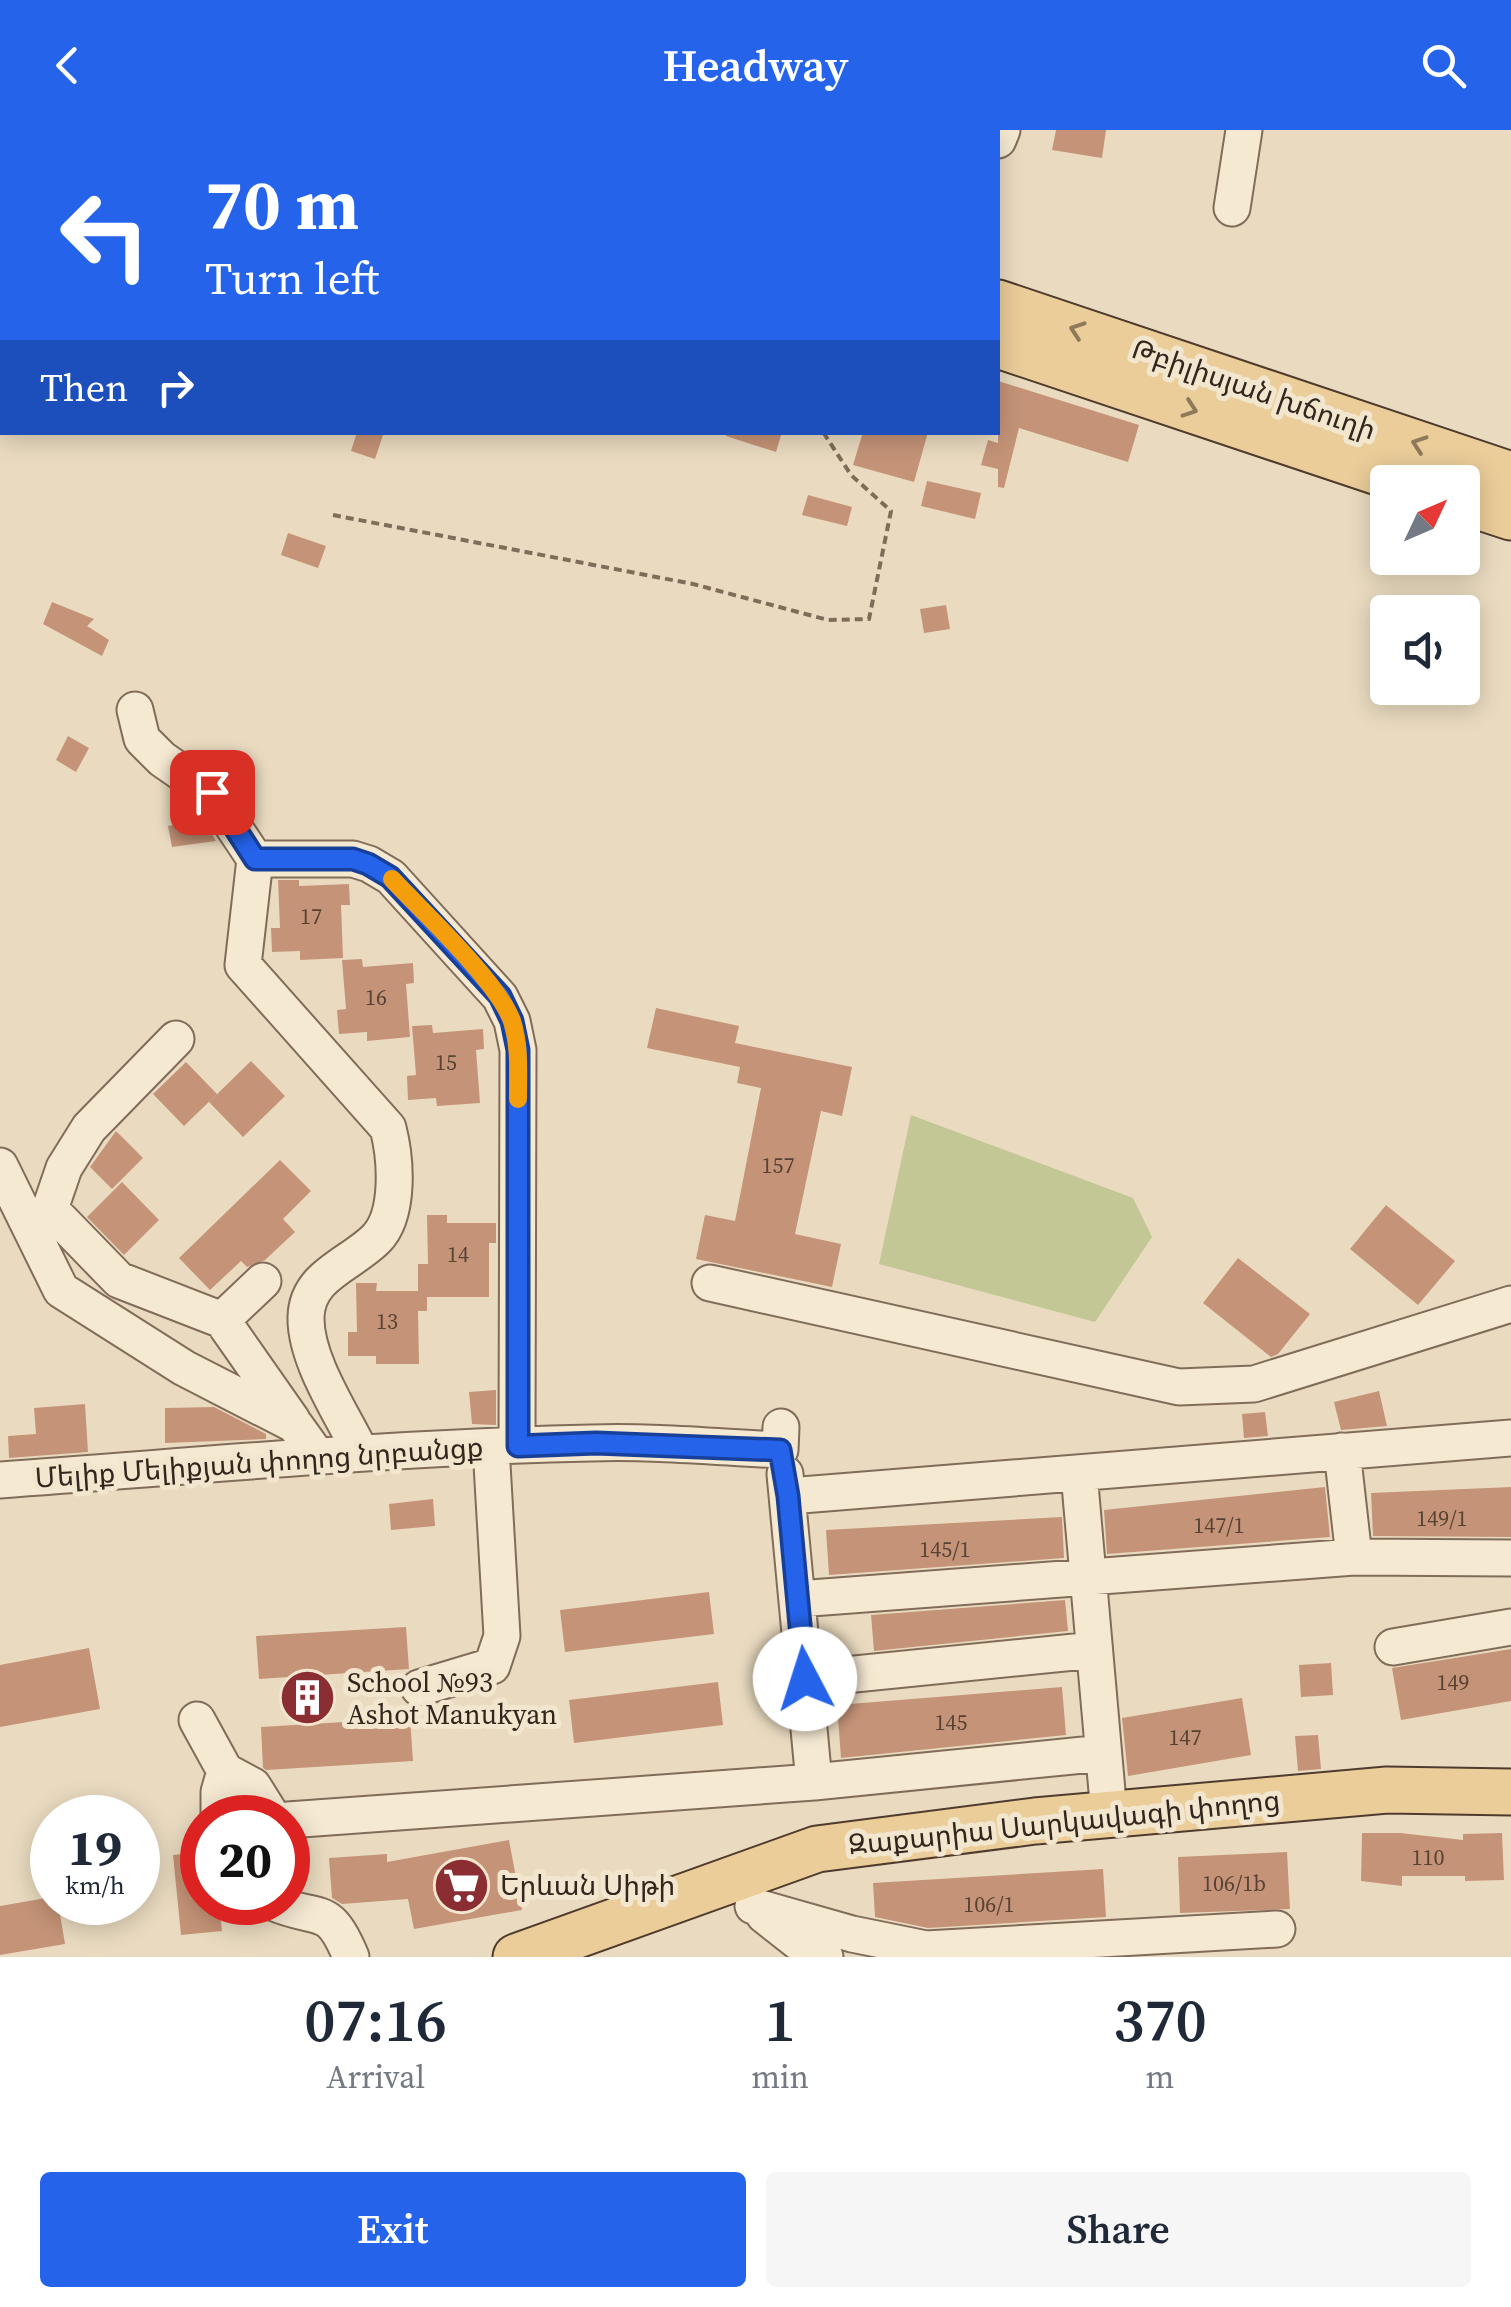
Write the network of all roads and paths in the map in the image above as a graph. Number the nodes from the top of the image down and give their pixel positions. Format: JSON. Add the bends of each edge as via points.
{"nodes":[{"id":1,"x":1244,"y":130,"type":"edge"},
{"id":2,"x":1232,"y":208,"type":"dead end"},
{"id":3,"x":1000,"y":304,"type":"edge"},
{"id":4,"x":1000,"y":346,"type":"edge"},
{"id":5,"x":824,"y":435,"type":"edge"},
{"id":6,"x":1370,"y":469,"type":"edge"},
{"id":7,"x":1511,"y":475,"type":"edge"},
{"id":8,"x":1480,"y":507,"type":"edge"},
{"id":9,"x":333,"y":516,"type":"dead end"},
{"id":10,"x":1511,"y":518,"type":"edge"},
{"id":11,"x":135,"y":710,"type":"dead end"},
{"id":12,"x":255,"y":859,"type":"junction"},
{"id":13,"x":176,"y":1039,"type":"dead end"},
{"id":14,"x":0,"y":1166,"type":"edge"},
{"id":15,"x":263,"y":1281,"type":"dead end"},
{"id":16,"x":710,"y":1283,"type":"dead end"},
{"id":17,"x":1511,"y":1304,"type":"edge"},
{"id":18,"x":222,"y":1320,"type":"junction"},
{"id":19,"x":295,"y":1425,"type":"junction"},
{"id":20,"x":1511,"y":1438,"type":"edge"},
{"id":21,"x":504,"y":1446,"type":"junction"},
{"id":22,"x":1342,"y":1452,"type":"junction"},
{"id":23,"x":360,"y":1453,"type":"junction"},
{"id":24,"x":318,"y":1458,"type":"junction"},
{"id":25,"x":1079,"y":1472,"type":"junction"},
{"id":26,"x":0,"y":1480,"type":"edge"},
{"id":27,"x":788,"y":1496,"type":"junction"},
{"id":28,"x":1354,"y":1557,"type":"junction"},
{"id":29,"x":1511,"y":1558,"type":"edge"},
{"id":30,"x":1088,"y":1576,"type":"junction"},
{"id":31,"x":798,"y":1598,"type":"junction"},
{"id":32,"x":1511,"y":1627,"type":"edge"},
{"id":33,"x":1393,"y":1648,"type":"dead end"},
{"id":34,"x":1094,"y":1650,"type":"junction"},
{"id":35,"x":805,"y":1679,"type":"junction"},
{"id":36,"x":419,"y":1688,"type":"dead end"},
{"id":37,"x":197,"y":1720,"type":"dead end"},
{"id":38,"x":1103,"y":1753,"type":"junction"},
{"id":39,"x":225,"y":1771,"type":"junction"},
{"id":40,"x":814,"y":1782,"type":"junction"},
{"id":41,"x":1511,"y":1792,"type":"edge"},
{"id":42,"x":219,"y":1795,"type":"edge"},
{"id":43,"x":259,"y":1795,"type":"edge"},
{"id":44,"x":1109,"y":1814,"type":"junction"},
{"id":45,"x":310,"y":1818,"type":"edge"},
{"id":46,"x":738,"y":1895,"type":"junction"},
{"id":47,"x":310,"y":1913,"type":"edge"},
{"id":48,"x":1277,"y":1928,"type":"dead end"},
{"id":49,"x":352,"y":1957,"type":"edge"},
{"id":50,"x":516,"y":1957,"type":"edge"},
{"id":51,"x":825,"y":1957,"type":"edge"}],
"edges":[{"from":1,"to":2,"type":"street"},
{"from":7,"to":3,"type":"main road","name":"Թբիլիսյան խճուղի","one_way":true},
{"from":4,"to":6,"type":"main road","name":"Թբիլիսյան խճուղի","one_way":true},
{"from":5,"to":9,"type":"path","via":[[851,475],[891,511],[869,619],[828,620],[693,584]]},
{"from":8,"to":10,"type":"main road"},
{"from":11,"to":12,"type":"street","via":[[142,739],[212,792]]},
{"from":12,"to":21,"type":"street","name":"Մելիք Մելիքյան փողոց նրբանցք","via":[[353,859],[390,877],[500,996],[512,1021],[518,1050]]},
{"from":12,"to":23,"type":"street","via":[[243,964],[388,1128],[393,1144],[389,1219],[378,1238],[312,1289],[308,1301],[313,1355]]},
{"from":13,"to":18,"type":"street","via":[[89,1128],[64,1168],[50,1209],[119,1280]]},
{"from":14,"to":19,"type":"street","via":[[60,1290],[184,1368]]},
{"from":15,"to":18,"type":"street"},
{"from":16,"to":17,"type":"street","via":[[1178,1388],[1254,1384]]},
{"from":18,"to":19,"type":"street"},
{"from":19,"to":24,"type":"street"},
{"from":20,"to":22,"type":"street"},
{"from":21,"to":23,"type":"street","name":"Մելիք Մելիքյան փողոց նրբանցք"},
{"from":21,"to":27,"type":"street","name":"Մելիք Մելիքյան փողոց նրբանցք","via":[[781,1438]]},
{"from":21,"to":36,"type":"street","via":[[502,1636],[492,1666]]},
{"from":22,"to":25,"type":"street"},
{"from":22,"to":28,"type":"street"},
{"from":23,"to":24,"type":"street","name":"Մելիք Մելիքյան փողոց նրբանցք"},
{"from":24,"to":26,"type":"street","name":"Մելիք Մելիքյան փողոց նրբանցք"},
{"from":25,"to":27,"type":"street"},
{"from":25,"to":30,"type":"street"},
{"from":27,"to":31,"type":"street"},
{"from":28,"to":29,"type":"street"},
{"from":28,"to":30,"type":"street"},
{"from":30,"to":31,"type":"street"},
{"from":30,"to":34,"type":"street"},
{"from":31,"to":35,"type":"street"},
{"from":32,"to":33,"type":"street"},
{"from":34,"to":35,"type":"street"},
{"from":34,"to":38,"type":"street"},
{"from":35,"to":40,"type":"street"},
{"from":37,"to":39,"type":"street"},
{"from":38,"to":40,"type":"street"},
{"from":38,"to":44,"type":"street"},
{"from":39,"to":42,"type":"street"},
{"from":39,"to":43,"type":"street"},
{"from":40,"to":45,"type":"street"},
{"from":41,"to":44,"type":"main road","name":"Զաքարիա Սարկավագի փողոց","via":[[1387,1790]]},
{"from":44,"to":46,"type":"main road","name":"Զաքարիա Սարկավագի փողոց","via":[[817,1849]]},
{"from":46,"to":48,"type":"street","via":[[852,1934],[926,1949]]},
{"from":46,"to":50,"type":"main road","name":"Զաքարիա Սարկավագի փողոց"},
{"from":46,"to":51,"type":"street"},
{"from":47,"to":49,"type":"street","via":[[339,1927]]}]}
